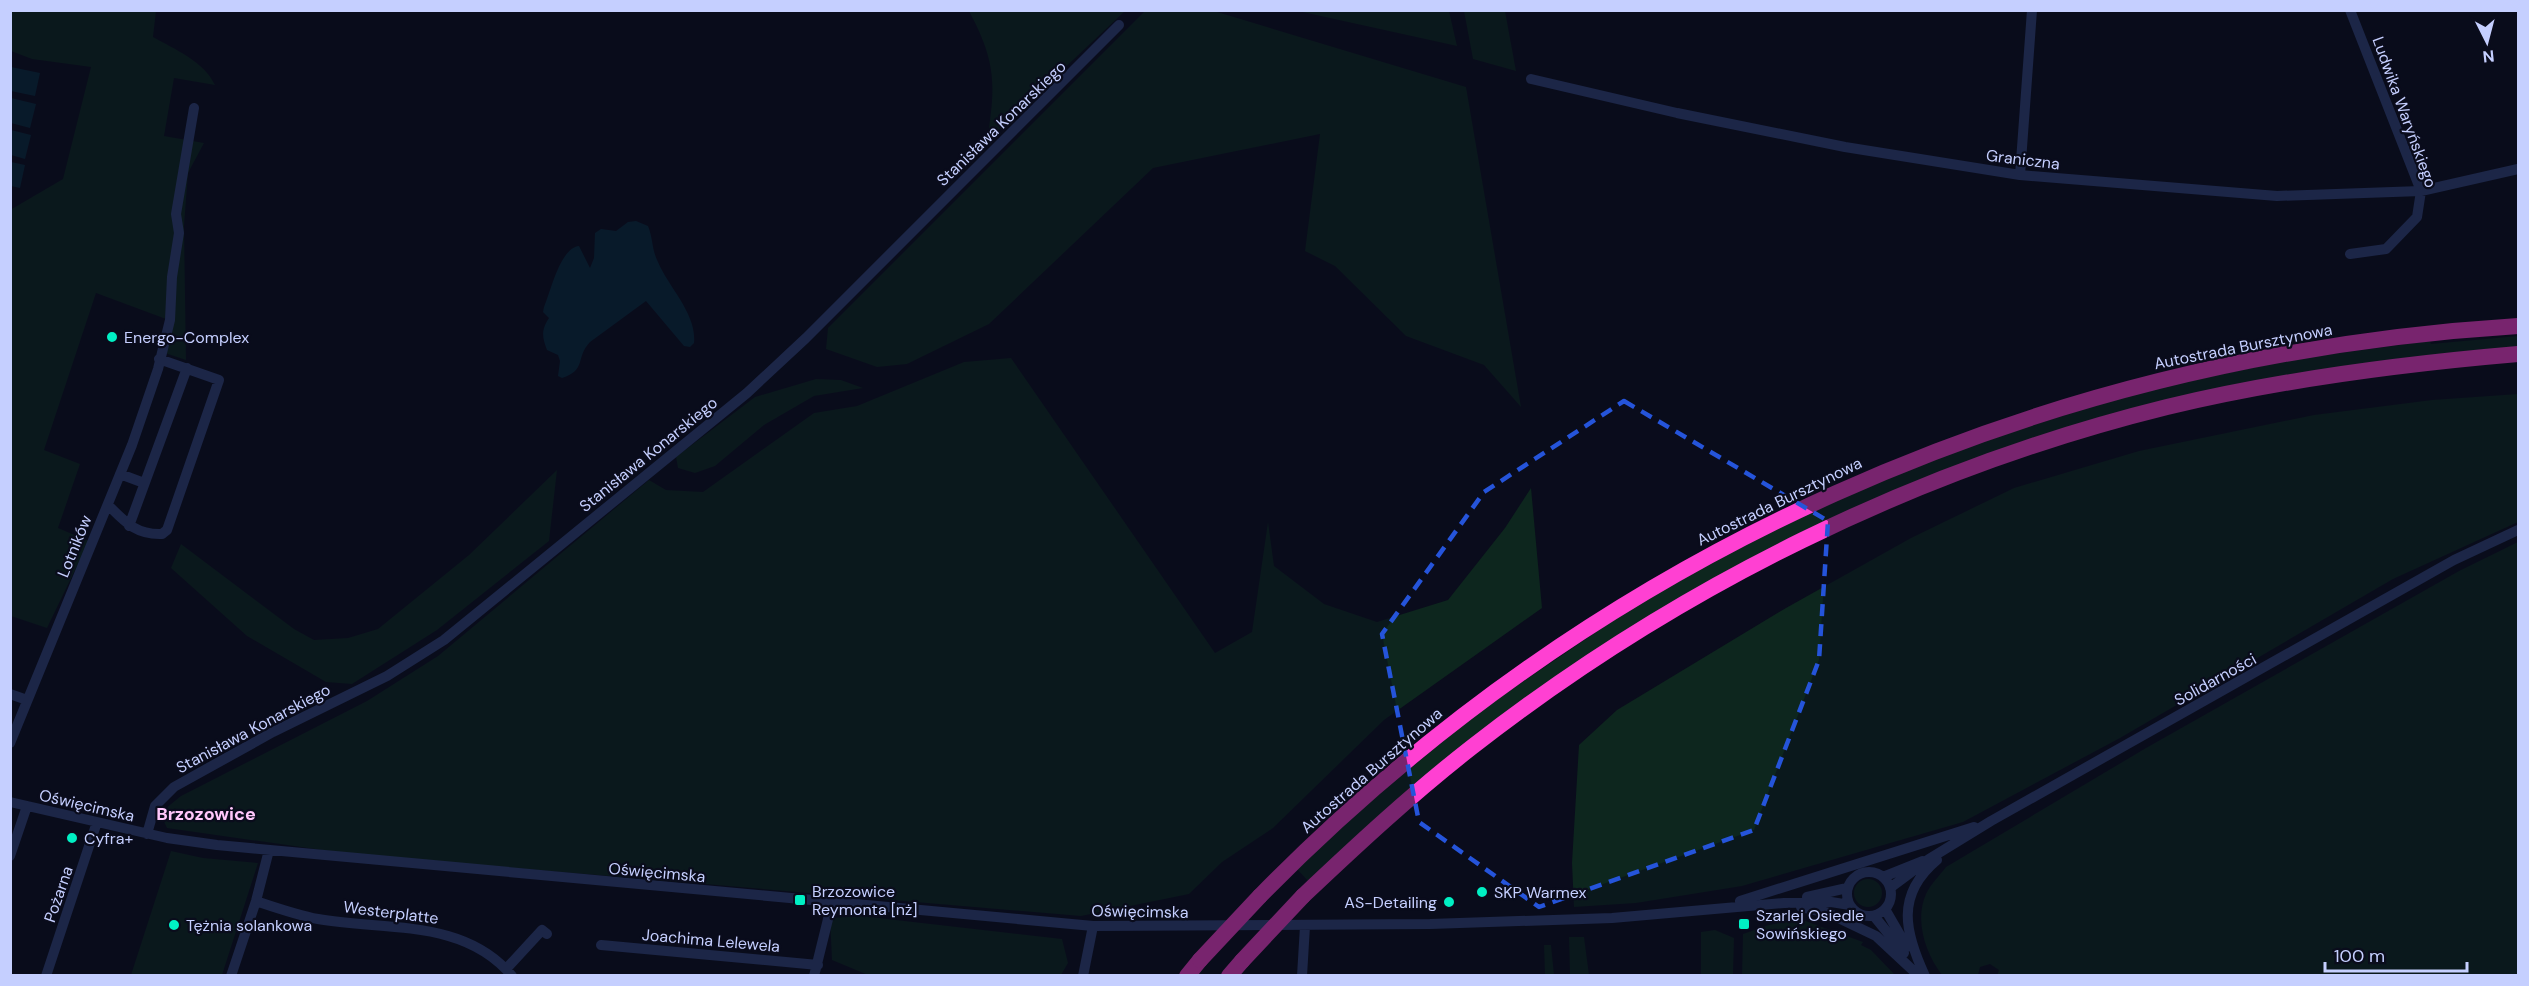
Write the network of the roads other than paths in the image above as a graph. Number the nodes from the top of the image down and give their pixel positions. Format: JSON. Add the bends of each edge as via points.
{"nodes":[{"id":1,"x":2032,"y":10,"type":"edge"},
{"id":2,"x":2350,"y":10,"type":"edge"},
{"id":3,"x":1119,"y":25,"type":"dead end"},
{"id":4,"x":1530,"y":79,"type":"dead end"},
{"id":5,"x":194,"y":108,"type":"dead end"},
{"id":6,"x":2518,"y":169,"type":"edge"},
{"id":7,"x":2019,"y":175,"type":"junction"},
{"id":8,"x":2421,"y":190,"type":"junction"},
{"id":9,"x":2350,"y":254,"type":"dead end"},
{"id":10,"x":2518,"y":326,"type":"edge"},
{"id":11,"x":2518,"y":354,"type":"edge"},
{"id":12,"x":159,"y":359,"type":"junction"},
{"id":13,"x":187,"y":368,"type":"junction"},
{"id":14,"x":120,"y":474,"type":"junction"},
{"id":15,"x":144,"y":483,"type":"junction"},
{"id":16,"x":108,"y":505,"type":"junction"},
{"id":17,"x":129,"y":526,"type":"junction"},
{"id":18,"x":2518,"y":530,"type":"edge"},
{"id":19,"x":10,"y":694,"type":"edge"},
{"id":20,"x":27,"y":700,"type":"junction"},
{"id":21,"x":10,"y":743,"type":"edge"},
{"id":22,"x":10,"y":802,"type":"edge"},
{"id":23,"x":27,"y":806,"type":"junction"},
{"id":24,"x":1991,"y":821,"type":"junction"},
{"id":25,"x":97,"y":822,"type":"junction"},
{"id":26,"x":147,"y":834,"type":"junction"},
{"id":27,"x":1968,"y":835,"type":"junction"},
{"id":28,"x":269,"y":850,"type":"junction"},
{"id":29,"x":10,"y":856,"type":"edge"},
{"id":30,"x":1929,"y":859,"type":"junction"},
{"id":31,"x":1883,"y":877,"type":"junction"},
{"id":32,"x":1847,"y":888,"type":"junction"},
{"id":33,"x":1890,"y":888,"type":"junction"},
{"id":34,"x":256,"y":902,"type":"junction"},
{"id":35,"x":832,"y":903,"type":"junction"},
{"id":36,"x":1784,"y":903,"type":"junction"},
{"id":37,"x":1850,"y":905,"type":"junction"},
{"id":38,"x":1714,"y":909,"type":"junction"},
{"id":39,"x":1885,"y":909,"type":"junction"},
{"id":40,"x":1874,"y":916,"type":"junction"},
{"id":41,"x":1093,"y":926,"type":"junction"},
{"id":42,"x":1305,"y":926,"type":"junction"},
{"id":43,"x":547,"y":934,"type":"dead end"},
{"id":44,"x":601,"y":945,"type":"dead end"},
{"id":45,"x":816,"y":970,"type":"edge"},
{"id":46,"x":509,"y":972,"type":"edge"},
{"id":47,"x":46,"y":975,"type":"edge"},
{"id":48,"x":231,"y":975,"type":"edge"},
{"id":49,"x":1083,"y":975,"type":"edge"},
{"id":50,"x":1187,"y":975,"type":"edge"},
{"id":51,"x":1229,"y":975,"type":"edge"},
{"id":52,"x":1302,"y":975,"type":"edge"},
{"id":53,"x":1922,"y":975,"type":"edge"}],
"edges":[{"from":1,"to":7,"type":"street"},
{"from":2,"to":8,"type":"street","name":"Ludwika Waryńskiego"},
{"from":3,"to":26,"type":"street","name":"Stanisława Konarskiego","via":[[747,393],[444,640],[387,676],[273,732],[174,787],[155,806]]},
{"from":4,"to":7,"type":"street","name":"Graniczna","via":[[1833,145]]},
{"from":5,"to":12,"type":"street","name":"Lotników","via":[[176,214],[179,233],[170,320]]},
{"from":6,"to":8,"type":"street","name":"Graniczna"},
{"from":7,"to":8,"type":"street","name":"Graniczna","via":[[2277,196]]},
{"from":8,"to":9,"type":"street","name":"Ludwika Waryńskiego","via":[[2417,217],[2386,249]]},
{"from":10,"to":50,"type":"highway","name":"Autostrada Bursztynowa","bridge":true,"via":[[2426,334],[2274,356],[2177,376],[2024,419],[1913,459],[1808,505],[1695,562],[1608,614],[1455,721],[1377,785],[1260,896]]},
{"from":11,"to":51,"type":"highway","bridge":true,"via":[[2368,370],[2168,407],[2028,447],[1930,483],[1826,529],[1746,569],[1541,695],[1436,776],[1303,896]]},
{"from":12,"to":13,"type":"street"},
{"from":12,"to":14,"type":"street","name":"Lotników"},
{"from":13,"to":15,"type":"street"},
{"from":13,"to":17,"type":"street","via":[[219,381],[166,530],[145,535]]},
{"from":14,"to":15,"type":"street"},
{"from":14,"to":16,"type":"street","name":"Lotników"},
{"from":15,"to":17,"type":"street"},
{"from":16,"to":17,"type":"street"},
{"from":16,"to":20,"type":"street","name":"Lotników"},
{"from":18,"to":24,"type":"street","name":"Solidarności","via":[[2454,560]]},
{"from":19,"to":20,"type":"street"},
{"from":20,"to":21,"type":"street","name":"Lotników"},
{"from":22,"to":23,"type":"street","name":"Oświęcimska"},
{"from":23,"to":25,"type":"street","name":"Oświęcimska"},
{"from":23,"to":29,"type":"street"},
{"from":24,"to":27,"type":"street","name":"Solidarności"},
{"from":24,"to":38,"type":"street"},
{"from":25,"to":26,"type":"street","name":"Oświęcimska"},
{"from":25,"to":47,"type":"street","name":"Pożarna"},
{"from":26,"to":28,"type":"street","name":"Oświęcimska"},
{"from":27,"to":30,"type":"street","name":"Solidarności"},
{"from":27,"to":53,"type":"street","via":[[1922,875],[1910,903],[1907,932]]},
{"from":28,"to":34,"type":"street"},
{"from":28,"to":35,"type":"street","name":"Oświęcimska"},
{"from":30,"to":31,"type":"street","name":"Solidarności"},
{"from":30,"to":33,"type":"street","name":"Solidarności"},
{"from":31,"to":32,"type":"street","via":[[1862,873]]},
{"from":31,"to":33,"type":"street"},
{"from":32,"to":36,"type":"street"},
{"from":32,"to":37,"type":"street"},
{"from":33,"to":39,"type":"street","via":[[1890,901]]},
{"from":34,"to":46,"type":"street","name":"Westerplatte","via":[[320,919],[456,937],[491,955]]},
{"from":34,"to":48,"type":"street"},
{"from":35,"to":41,"type":"street","name":"Oświęcimska"},
{"from":35,"to":45,"type":"street"},
{"from":36,"to":37,"type":"street"},
{"from":36,"to":38,"type":"street"},
{"from":36,"to":53,"type":"street","via":[[1828,913],[1876,936]]},
{"from":37,"to":40,"type":"street","via":[[1860,914]]},
{"from":38,"to":42,"type":"street","name":"Oświęcimska","via":[[1612,918]]},
{"from":39,"to":40,"type":"street"},
{"from":39,"to":53,"type":"street"},
{"from":40,"to":53,"type":"street"},
{"from":41,"to":42,"type":"street","name":"Oświęcimska"},
{"from":41,"to":49,"type":"street"},
{"from":42,"to":52,"type":"street"},
{"from":43,"to":46,"type":"street","via":[[542,930]]},
{"from":44,"to":45,"type":"street","name":"Joachima Lelewela"}]}
